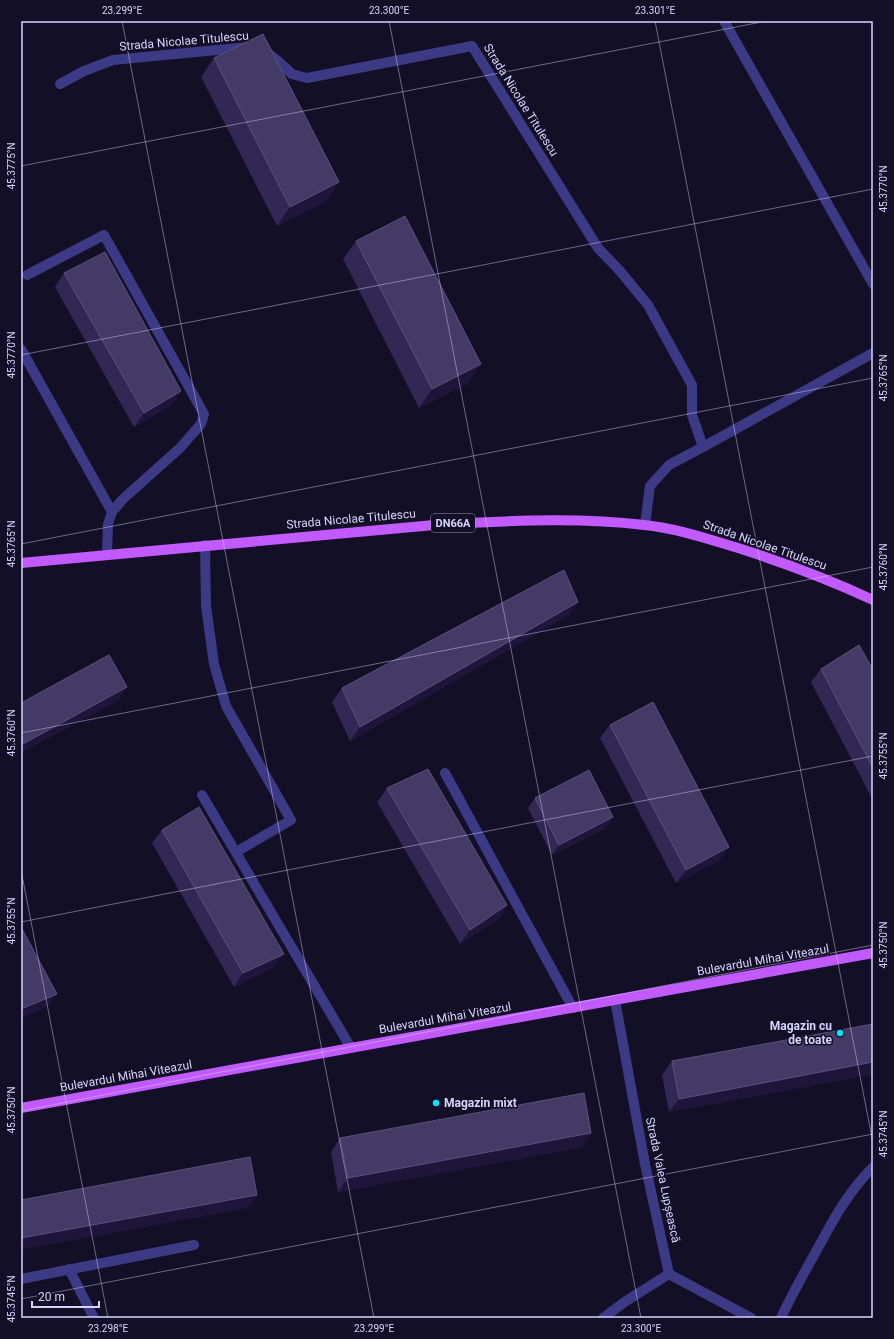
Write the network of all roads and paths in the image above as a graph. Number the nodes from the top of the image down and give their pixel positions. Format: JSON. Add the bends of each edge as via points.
{"nodes":[{"id":1,"x":724,"y":21,"type":"edge"},
{"id":2,"x":60,"y":84,"type":"dead end"},
{"id":3,"x":27,"y":275,"type":"dead end"},
{"id":4,"x":873,"y":284,"type":"edge"},
{"id":5,"x":21,"y":349,"type":"edge"},
{"id":6,"x":873,"y":353,"type":"edge"},
{"id":7,"x":702,"y":447,"type":"junction"},
{"id":8,"x":112,"y":512,"type":"junction"},
{"id":9,"x":645,"y":525,"type":"junction"},
{"id":10,"x":205,"y":546,"type":"junction"},
{"id":11,"x":107,"y":554,"type":"junction"},
{"id":12,"x":21,"y":563,"type":"edge"},
{"id":13,"x":873,"y":600,"type":"edge"},
{"id":14,"x":445,"y":773,"type":"dead end"},
{"id":15,"x":202,"y":795,"type":"dead end"},
{"id":16,"x":236,"y":852,"type":"junction"},
{"id":17,"x":873,"y":953,"type":"edge"},
{"id":18,"x":615,"y":1000,"type":"junction"},
{"id":19,"x":573,"y":1008,"type":"junction"},
{"id":20,"x":351,"y":1048,"type":"junction"},
{"id":21,"x":21,"y":1108,"type":"edge"},
{"id":22,"x":873,"y":1167,"type":"edge"},
{"id":23,"x":194,"y":1245,"type":"dead end"},
{"id":24,"x":69,"y":1269,"type":"junction"},
{"id":25,"x":669,"y":1274,"type":"junction"},
{"id":26,"x":21,"y":1279,"type":"edge"},
{"id":27,"x":94,"y":1318,"type":"edge"},
{"id":28,"x":603,"y":1318,"type":"edge"},
{"id":29,"x":751,"y":1318,"type":"edge"},
{"id":30,"x":781,"y":1318,"type":"edge"}],
"edges":[{"from":1,"to":4,"type":"street"},
{"from":2,"to":7,"type":"street","name":"Strada Nicolae Titulescu","via":[[113,60],[244,47],[265,50],[292,74],[307,78],[472,46],[598,248],[648,306],[692,385],[692,415]]},
{"from":3,"to":8,"type":"street","via":[[104,235],[204,414],[201,424],[180,448]]},
{"from":5,"to":8,"type":"street"},
{"from":6,"to":7,"type":"street"},
{"from":7,"to":9,"type":"street","via":[[669,465],[650,486]]},
{"from":8,"to":11,"type":"street","via":[[108,524]]},
{"from":9,"to":10,"type":"main road","name":"Strada Nicolae Titulescu","number":"DN66A","via":[[581,520],[437,524]]},
{"from":9,"to":13,"type":"main road","name":"Strada Nicolae Titulescu","number":"DN66A","via":[[695,534],[767,557]]},
{"from":10,"to":11,"type":"main road","name":"Strada Nicolae Titulescu","number":"DN66A"},
{"from":10,"to":16,"type":"street","via":[[206,606],[214,664],[226,706],[291,820]]},
{"from":11,"to":12,"type":"main road","name":"Strada Nicolae Titulescu","number":"DN66A"},
{"from":14,"to":19,"type":"street"},
{"from":15,"to":16,"type":"street"},
{"from":16,"to":20,"type":"street"},
{"from":17,"to":18,"type":"main road","name":"Bulevardul Mihai Viteazul"},
{"from":18,"to":19,"type":"main road","name":"Bulevardul Mihai Viteazul"},
{"from":18,"to":25,"type":"street","name":"Strada Valea Lupșească","via":[[645,1164]]},
{"from":19,"to":20,"type":"main road","name":"Bulevardul Mihai Viteazul"},
{"from":20,"to":21,"type":"main road","name":"Bulevardul Mihai Viteazul"},
{"from":22,"to":30,"type":"street","via":[[841,1206]]},
{"from":23,"to":24,"type":"street"},
{"from":24,"to":26,"type":"street"},
{"from":24,"to":27,"type":"street"},
{"from":25,"to":28,"type":"street"},
{"from":25,"to":29,"type":"street"}]}
